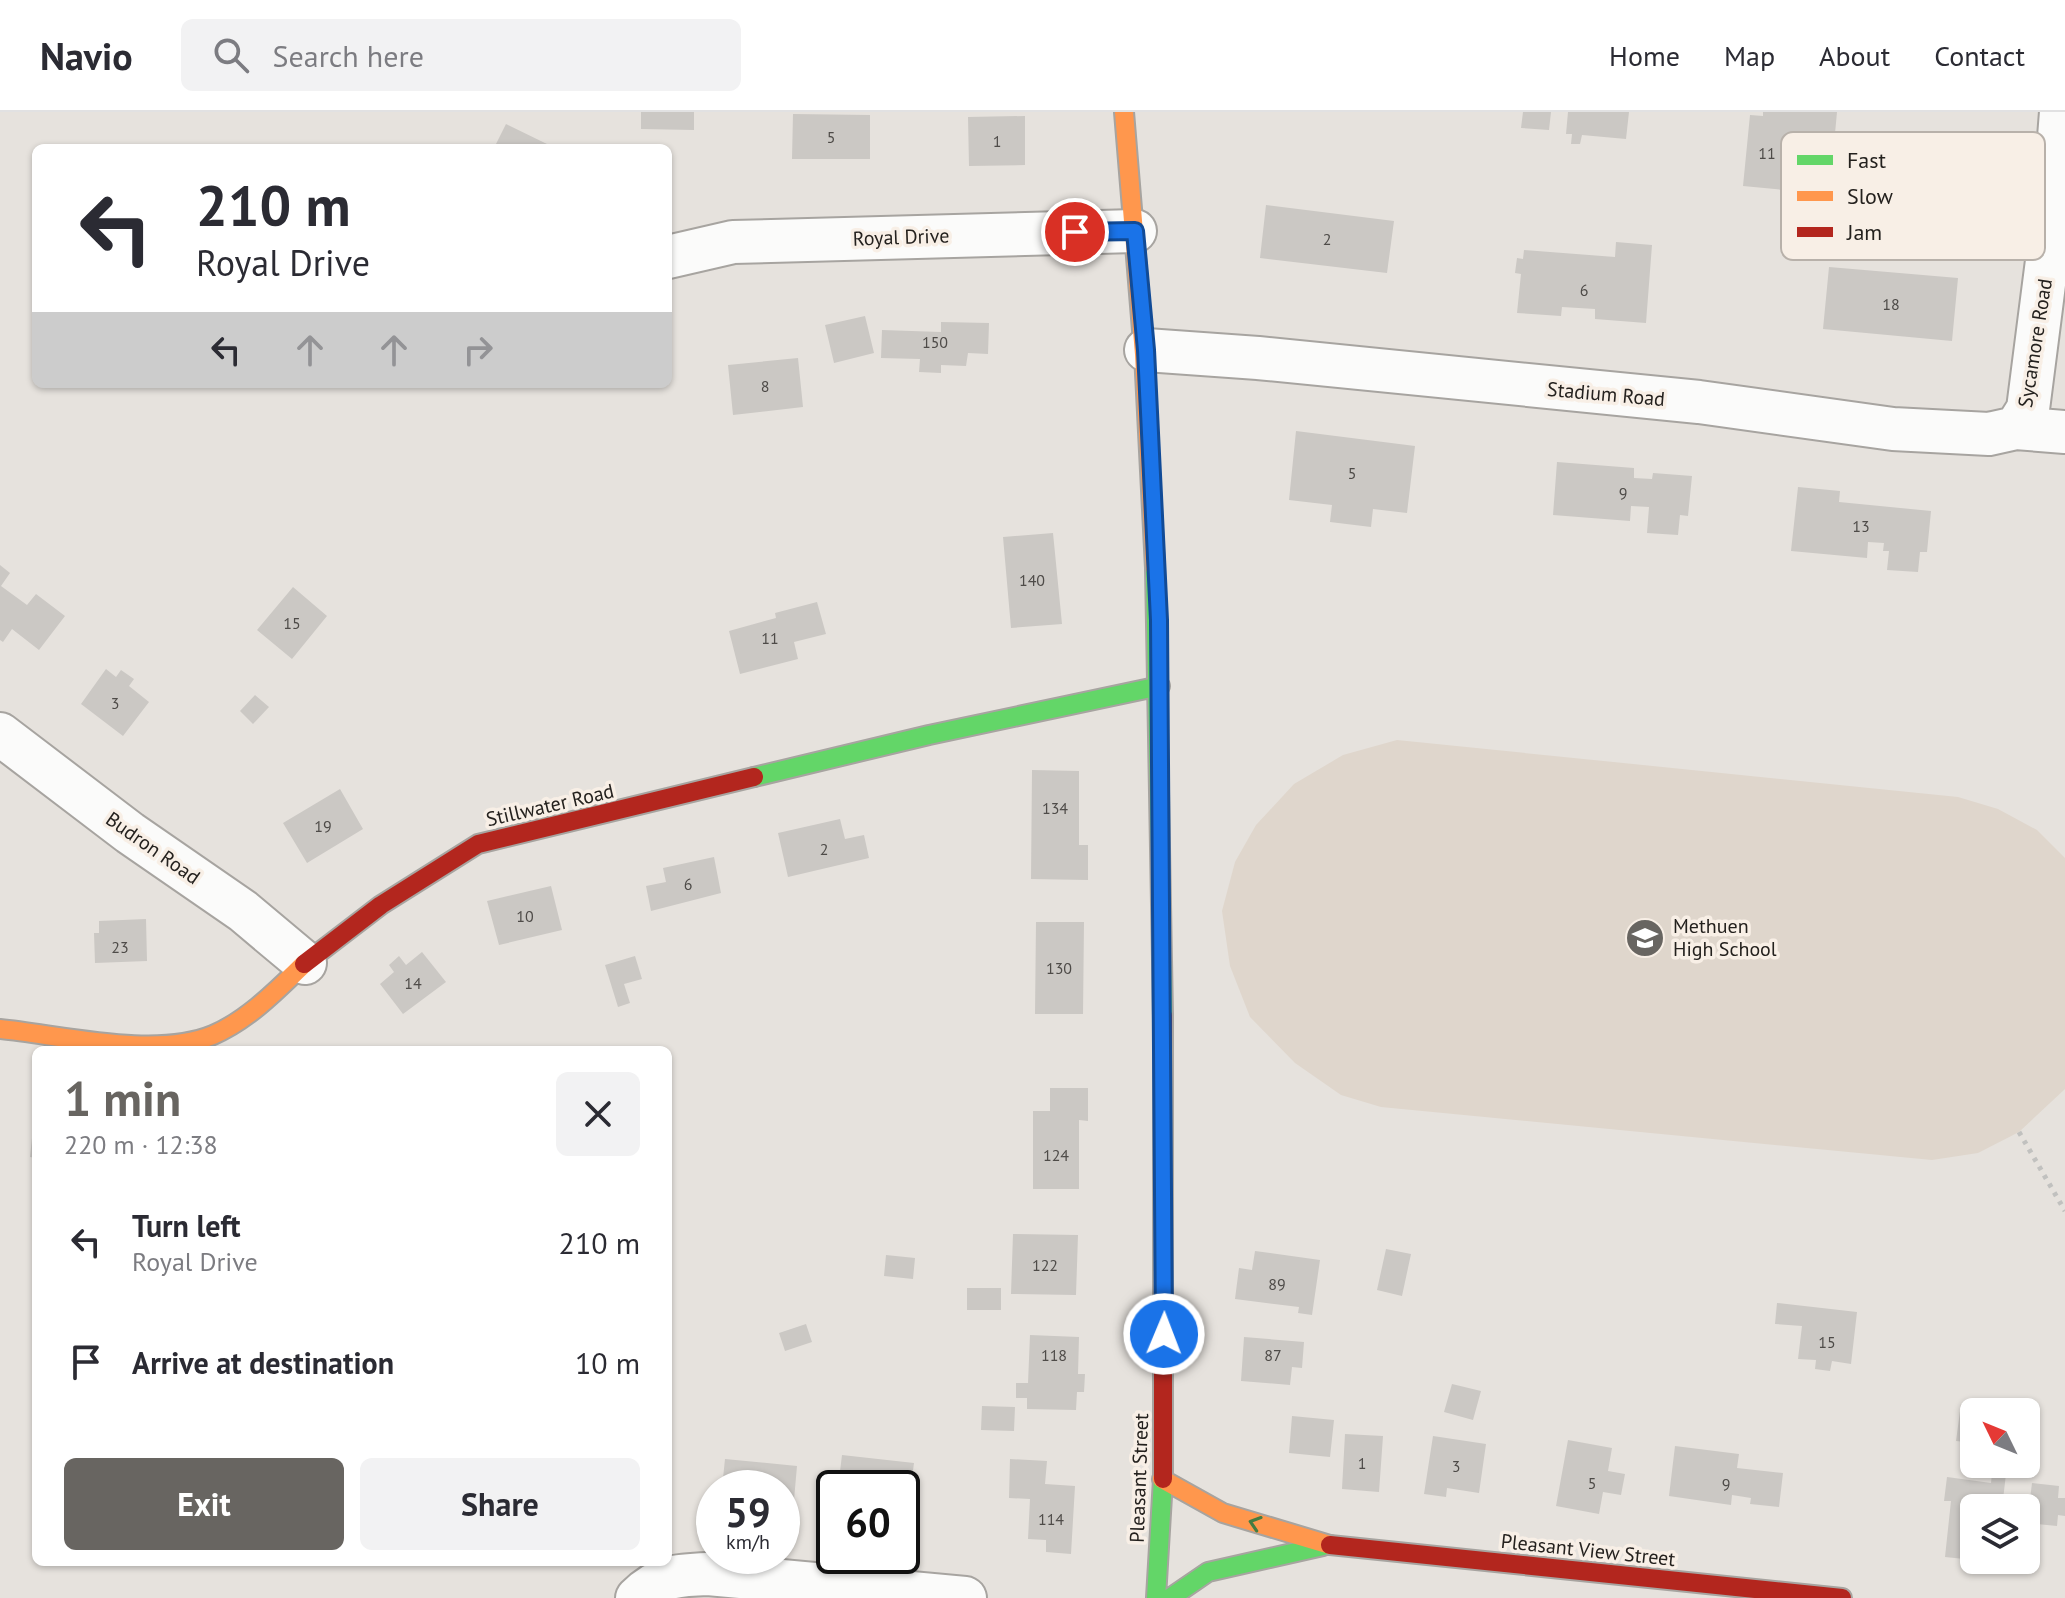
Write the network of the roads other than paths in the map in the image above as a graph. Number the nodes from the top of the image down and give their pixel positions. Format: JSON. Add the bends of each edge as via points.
{"nodes":[{"id":1,"x":1124,"y":112,"type":"edge"},
{"id":2,"x":2061,"y":112,"type":"edge"},
{"id":3,"x":1135,"y":231,"type":"junction"},
{"id":4,"x":672,"y":256,"type":"edge"},
{"id":5,"x":1146,"y":350,"type":"junction"},
{"id":6,"x":2016,"y":428,"type":"junction"},
{"id":7,"x":2065,"y":432,"type":"edge"},
{"id":8,"x":1160,"y":686,"type":"junction"},
{"id":9,"x":0,"y":734,"type":"edge"},
{"id":10,"x":305,"y":963,"type":"junction"},
{"id":11,"x":0,"y":1029,"type":"edge"},
{"id":12,"x":1162,"y":1479,"type":"junction"},
{"id":13,"x":1330,"y":1545,"type":"junction"},
{"id":14,"x":637,"y":1598,"type":"edge"},
{"id":15,"x":965,"y":1598,"type":"edge"},
{"id":16,"x":1156,"y":1598,"type":"edge"},
{"id":17,"x":1170,"y":1598,"type":"edge"},
{"id":18,"x":1842,"y":1598,"type":"edge"}],
"edges":[{"from":1,"to":3,"type":"main road","name":"Pleasant Street"},
{"from":2,"to":6,"type":"street","name":"Sycamore Road","via":[[2028,409]]},
{"from":3,"to":4,"type":"street","name":"Royal Drive","via":[[733,242]]},
{"from":3,"to":5,"type":"main road","name":"Pleasant Street"},
{"from":5,"to":6,"type":"street","name":"Stadium Road","via":[[1699,402],[1893,429],[1989,434]]},
{"from":5,"to":8,"type":"main road","name":"Pleasant Street"},
{"from":6,"to":7,"type":"street","name":"Stadium Road"},
{"from":8,"to":10,"type":"main road","name":"Stillwater Road","via":[[929,735],[478,844],[437,867]]},
{"from":8,"to":12,"type":"main road","name":"Pleasant Street"},
{"from":9,"to":10,"type":"street","name":"Budron Road","via":[[243,911]]},
{"from":10,"to":11,"type":"main road","name":"Stillwater Road","via":[[232,1025],[193,1042]]},
{"from":13,"to":12,"type":"main road","one_way":true,"via":[[1223,1513]]},
{"from":12,"to":16,"type":"main road","name":"Pleasant Street"},
{"from":13,"to":17,"type":"main road","via":[[1208,1572]]},
{"from":13,"to":18,"type":"main road","name":"Pleasant View Street"},
{"from":14,"to":15,"type":"street","via":[[654,1581],[708,1574]]}]}
